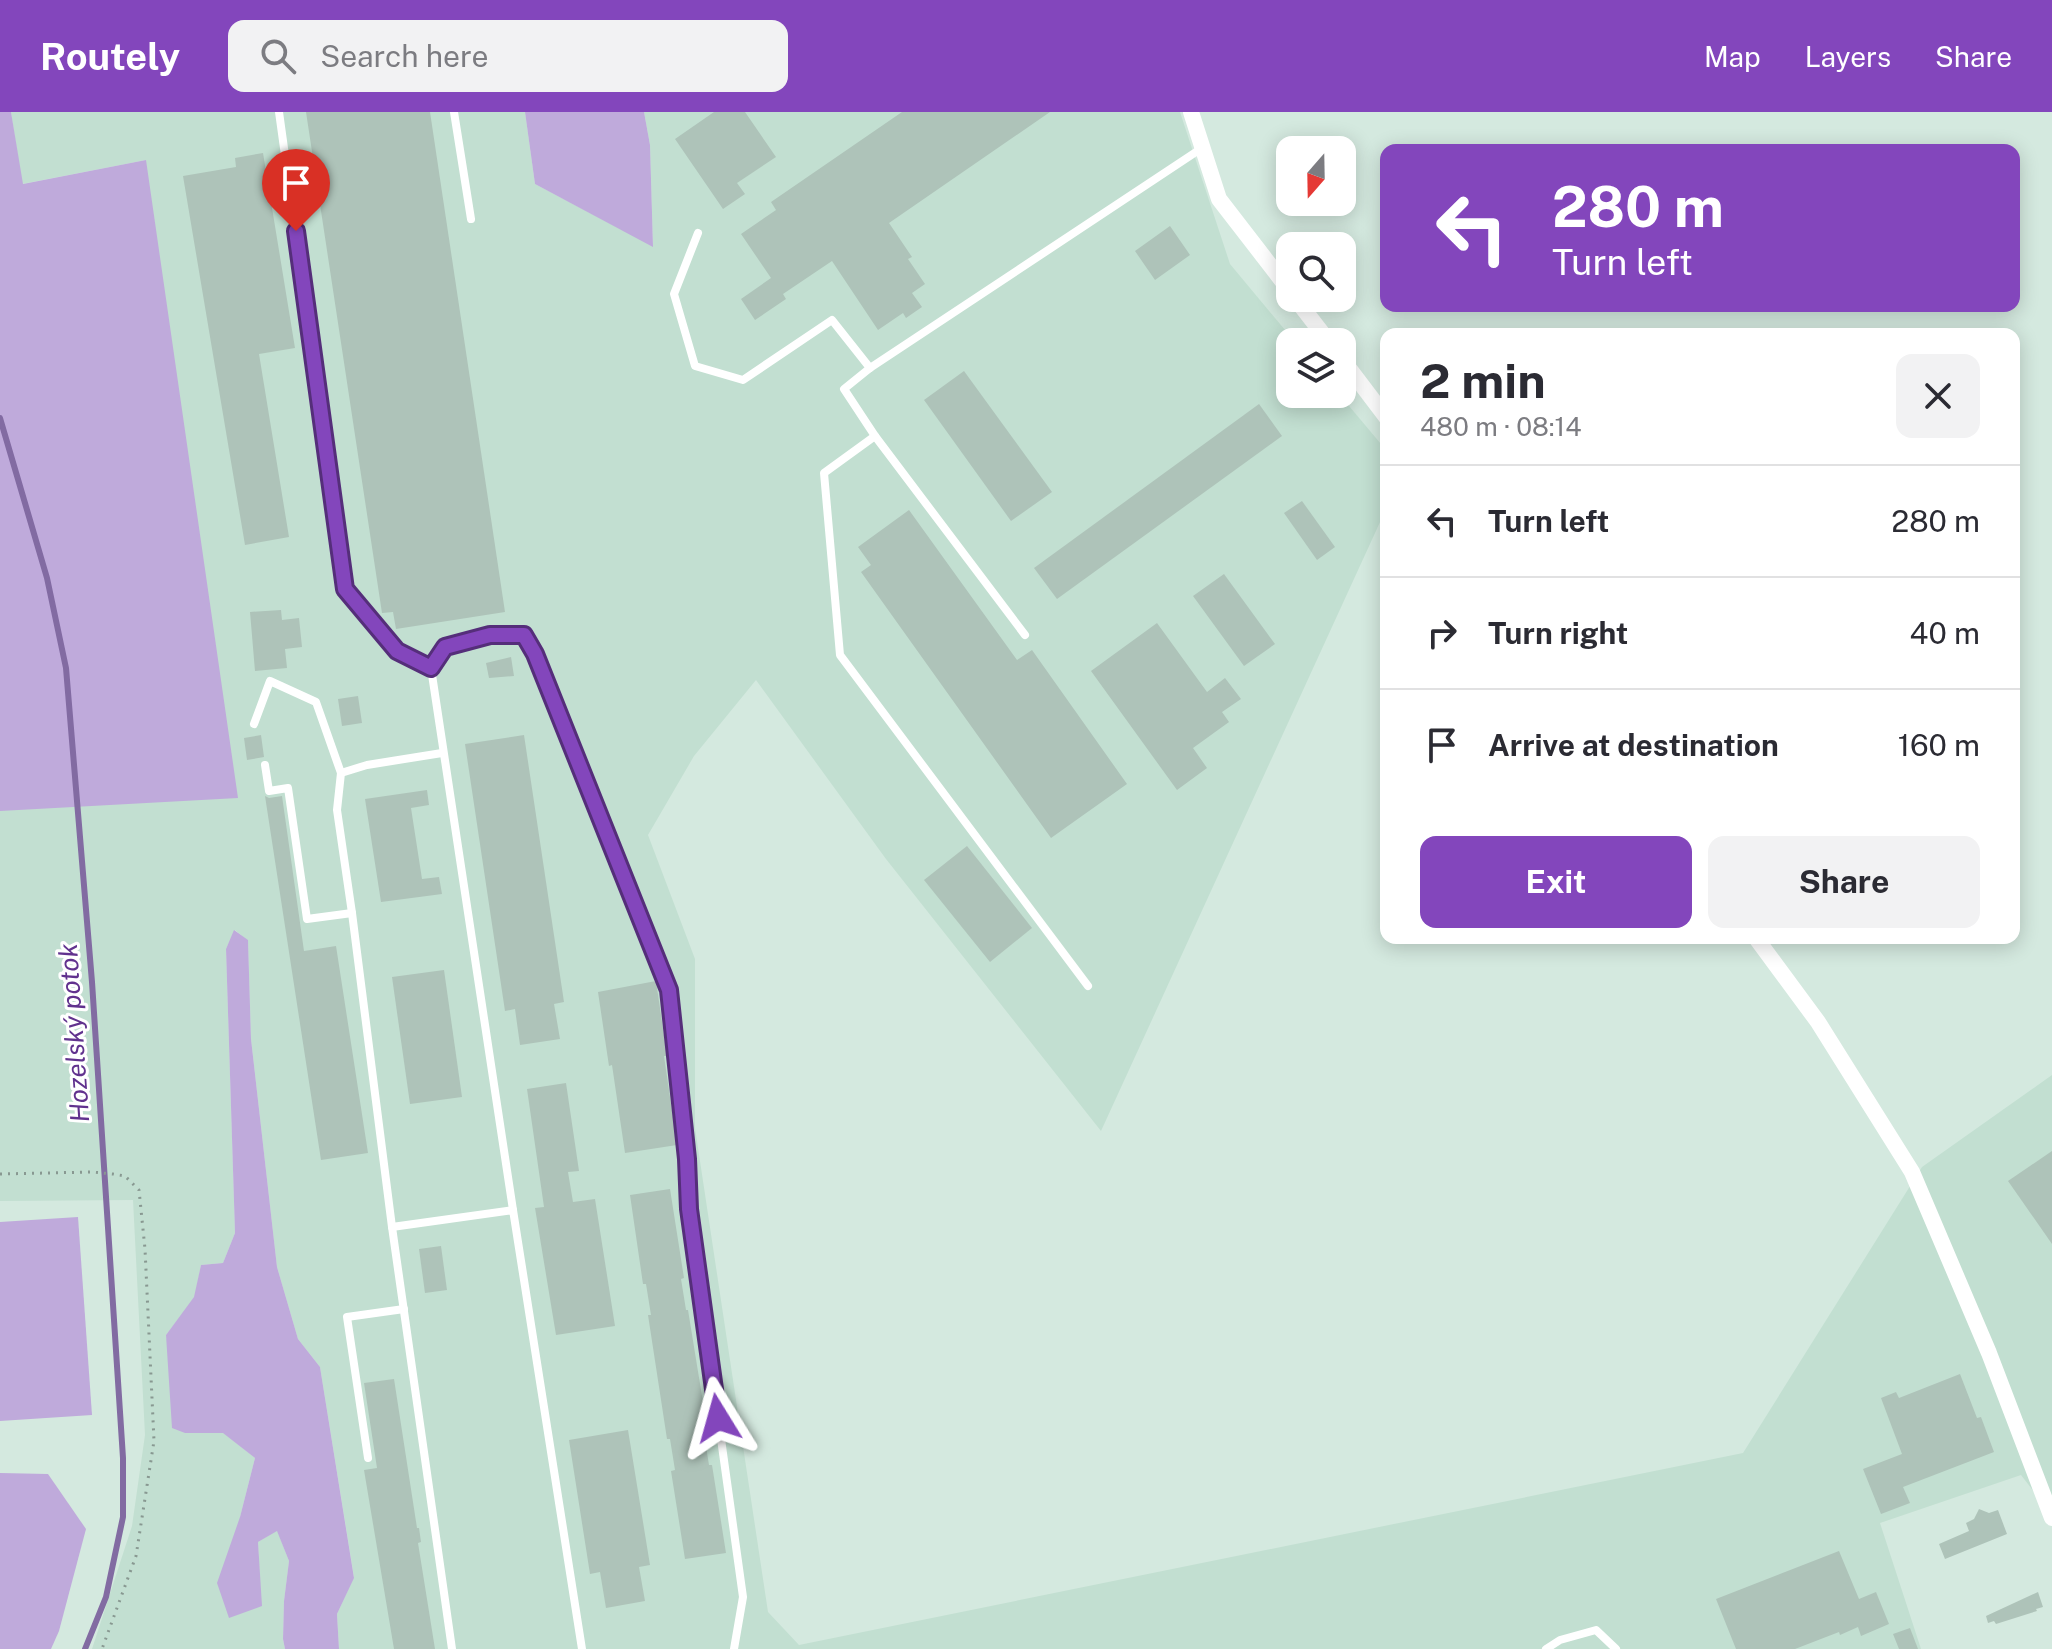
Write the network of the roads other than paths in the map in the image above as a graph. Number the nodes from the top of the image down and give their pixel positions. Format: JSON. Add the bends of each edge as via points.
{"nodes":[{"id":1,"x":279,"y":112,"type":"edge"},
{"id":2,"x":454,"y":112,"type":"edge"},
{"id":3,"x":1191,"y":112,"type":"edge"},
{"id":4,"x":1202,"y":148,"type":"junction"},
{"id":5,"x":471,"y":219,"type":"dead end"},
{"id":6,"x":698,"y":233,"type":"dead end"},
{"id":7,"x":1276,"y":273,"type":"edge"},
{"id":8,"x":1306,"y":312,"type":"edge"},
{"id":9,"x":1318,"y":328,"type":"edge"},
{"id":10,"x":870,"y":368,"type":"junction"},
{"id":11,"x":1356,"y":377,"type":"edge"},
{"id":12,"x":1380,"y":409,"type":"edge"},
{"id":13,"x":875,"y":436,"type":"junction"},
{"id":14,"x":1025,"y":635,"type":"dead end"},
{"id":15,"x":431,"y":668,"type":"junction"},
{"id":16,"x":254,"y":724,"type":"dead end"},
{"id":17,"x":442,"y":753,"type":"junction"},
{"id":18,"x":265,"y":765,"type":"dead end"},
{"id":19,"x":341,"y":773,"type":"junction"},
{"id":20,"x":352,"y":913,"type":"junction"},
{"id":21,"x":1760,"y":944,"type":"edge"},
{"id":22,"x":1088,"y":986,"type":"dead end"},
{"id":23,"x":513,"y":1210,"type":"junction"},
{"id":24,"x":392,"y":1227,"type":"junction"},
{"id":25,"x":404,"y":1309,"type":"junction"},
{"id":26,"x":368,"y":1458,"type":"dead end"},
{"id":27,"x":2052,"y":1518,"type":"edge"},
{"id":28,"x":452,"y":1649,"type":"edge"},
{"id":29,"x":582,"y":1649,"type":"edge"},
{"id":30,"x":734,"y":1649,"type":"edge"},
{"id":31,"x":1546,"y":1649,"type":"edge"},
{"id":32,"x":1616,"y":1649,"type":"edge"}],
"edges":[{"from":1,"to":15,"type":"lane","via":[[345,589],[397,651]]},
{"from":2,"to":5,"type":"lane"},
{"from":3,"to":4,"type":"street"},
{"from":4,"to":7,"type":"street","via":[[1219,199]]},
{"from":4,"to":10,"type":"lane"},
{"from":6,"to":10,"type":"lane","via":[[674,294],[695,366],[743,380],[832,320]]},
{"from":8,"to":9,"type":"street"},
{"from":10,"to":13,"type":"lane","via":[[844,389]]},
{"from":11,"to":12,"type":"street"},
{"from":13,"to":14,"type":"lane"},
{"from":13,"to":22,"type":"lane","via":[[824,473],[840,655]]},
{"from":15,"to":17,"type":"lane"},
{"from":15,"to":30,"type":"lane","via":[[445,647],[490,635],[524,635],[669,990],[689,1209],[743,1597]]},
{"from":16,"to":19,"type":"lane","via":[[270,681],[316,702]]},
{"from":17,"to":19,"type":"lane"},
{"from":17,"to":23,"type":"lane"},
{"from":18,"to":20,"type":"lane","via":[[269,791],[288,788],[307,919]]},
{"from":19,"to":20,"type":"lane","via":[[337,810]]},
{"from":20,"to":24,"type":"lane"},
{"from":21,"to":27,"type":"street","via":[[1818,1022],[1912,1172]]},
{"from":23,"to":24,"type":"lane"},
{"from":23,"to":29,"type":"lane"},
{"from":24,"to":25,"type":"lane"},
{"from":25,"to":26,"type":"lane","via":[[347,1317]]},
{"from":25,"to":28,"type":"lane"},
{"from":31,"to":32,"type":"lane","via":[[1596,1630]]}]}
